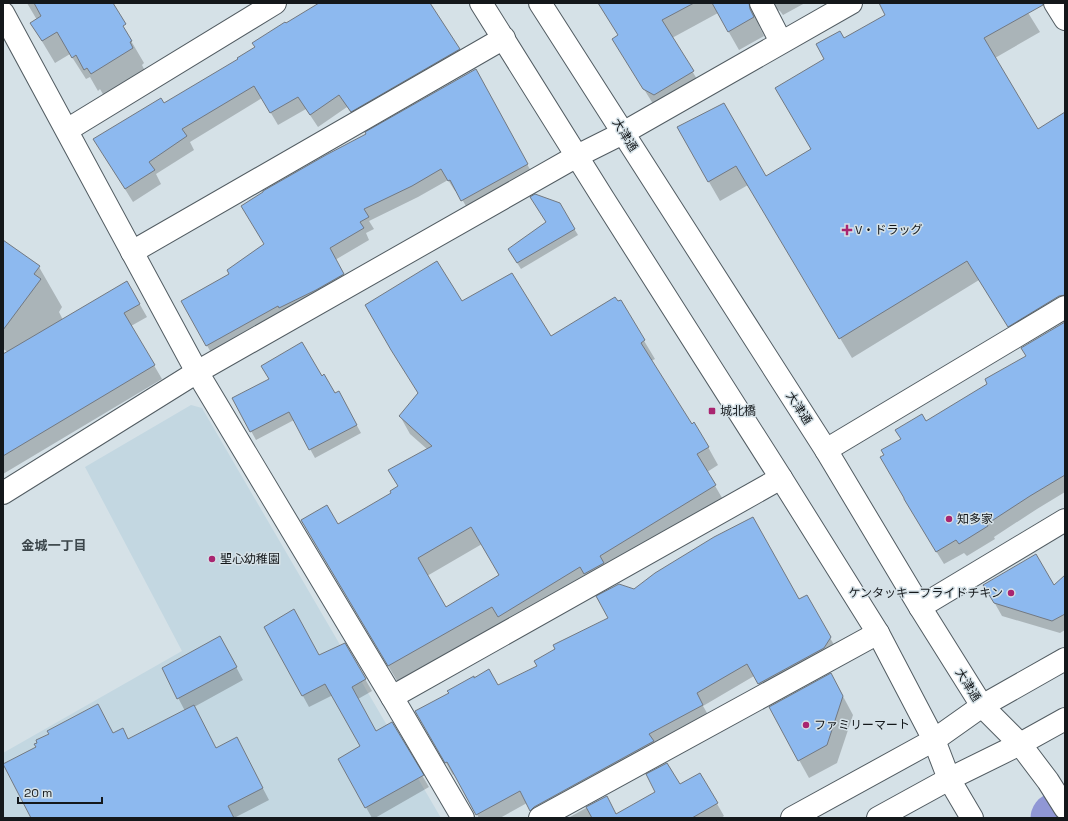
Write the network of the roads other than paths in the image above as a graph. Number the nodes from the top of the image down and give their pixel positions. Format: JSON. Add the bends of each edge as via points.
{"nodes":[{"id":1,"x":275,"y":3,"type":"edge"},
{"id":2,"x":481,"y":3,"type":"edge"},
{"id":3,"x":541,"y":3,"type":"edge"},
{"id":4,"x":762,"y":3,"type":"edge"},
{"id":5,"x":851,"y":3,"type":"edge"},
{"id":6,"x":1055,"y":3,"type":"edge"},
{"id":7,"x":3,"y":13,"type":"edge"},
{"id":8,"x":1065,"y":19,"type":"edge"},
{"id":9,"x":504,"y":38,"type":"junction"},
{"id":10,"x":781,"y":42,"type":"junction"},
{"id":11,"x":67,"y":130,"type":"junction"},
{"id":12,"x":623,"y":133,"type":"junction"},
{"id":13,"x":577,"y":156,"type":"junction"},
{"id":14,"x":132,"y":252,"type":"junction"},
{"id":15,"x":1065,"y":307,"type":"edge"},
{"id":16,"x":197,"y":372,"type":"junction"},
{"id":17,"x":826,"y":450,"type":"junction"},
{"id":18,"x":781,"y":478,"type":"junction"},
{"id":19,"x":3,"y":493,"type":"edge"},
{"id":20,"x":1065,"y":520,"type":"edge"},
{"id":21,"x":920,"y":607,"type":"junction"},
{"id":22,"x":878,"y":633,"type":"junction"},
{"id":23,"x":1065,"y":659,"type":"edge"},
{"id":24,"x":392,"y":697,"type":"junction"},
{"id":25,"x":982,"y":706,"type":"junction"},
{"id":26,"x":1065,"y":719,"type":"edge"},
{"id":27,"x":934,"y":740,"type":"junction"},
{"id":28,"x":1020,"y":744,"type":"junction"},
{"id":29,"x":949,"y":779,"type":"junction"},
{"id":30,"x":1065,"y":808,"type":"edge"},
{"id":31,"x":463,"y":818,"type":"edge"},
{"id":32,"x":540,"y":818,"type":"edge"},
{"id":33,"x":792,"y":818,"type":"edge"},
{"id":34,"x":878,"y":818,"type":"edge"},
{"id":35,"x":972,"y":818,"type":"edge"}],
"edges":[{"from":1,"to":11,"type":"street"},
{"from":2,"to":9,"type":"street"},
{"from":3,"to":12,"type":"street","name":"大津通"},
{"from":4,"to":10,"type":"street"},
{"from":5,"to":10,"type":"street"},
{"from":6,"to":8,"type":"street"},
{"from":7,"to":11,"type":"street"},
{"from":9,"to":13,"type":"street"},
{"from":9,"to":14,"type":"street"},
{"from":10,"to":12,"type":"street"},
{"from":11,"to":14,"type":"street"},
{"from":12,"to":13,"type":"street"},
{"from":12,"to":17,"type":"street","name":"大津通"},
{"from":13,"to":16,"type":"street"},
{"from":13,"to":18,"type":"street"},
{"from":14,"to":16,"type":"street"},
{"from":15,"to":17,"type":"street"},
{"from":16,"to":19,"type":"street"},
{"from":16,"to":24,"type":"street"},
{"from":17,"to":21,"type":"street","name":"大津通"},
{"from":18,"to":22,"type":"street"},
{"from":18,"to":24,"type":"street"},
{"from":20,"to":21,"type":"street"},
{"from":21,"to":25,"type":"street","name":"大津通"},
{"from":22,"to":27,"type":"street"},
{"from":22,"to":32,"type":"street"},
{"from":23,"to":25,"type":"street"},
{"from":24,"to":31,"type":"street"},
{"from":25,"to":27,"type":"street"},
{"from":25,"to":28,"type":"street","name":"大津通"},
{"from":26,"to":28,"type":"street"},
{"from":27,"to":29,"type":"street"},
{"from":27,"to":33,"type":"street"},
{"from":28,"to":29,"type":"street"},
{"from":28,"to":30,"type":"street","name":"大津通"},
{"from":29,"to":34,"type":"street"},
{"from":29,"to":35,"type":"street"}]}
